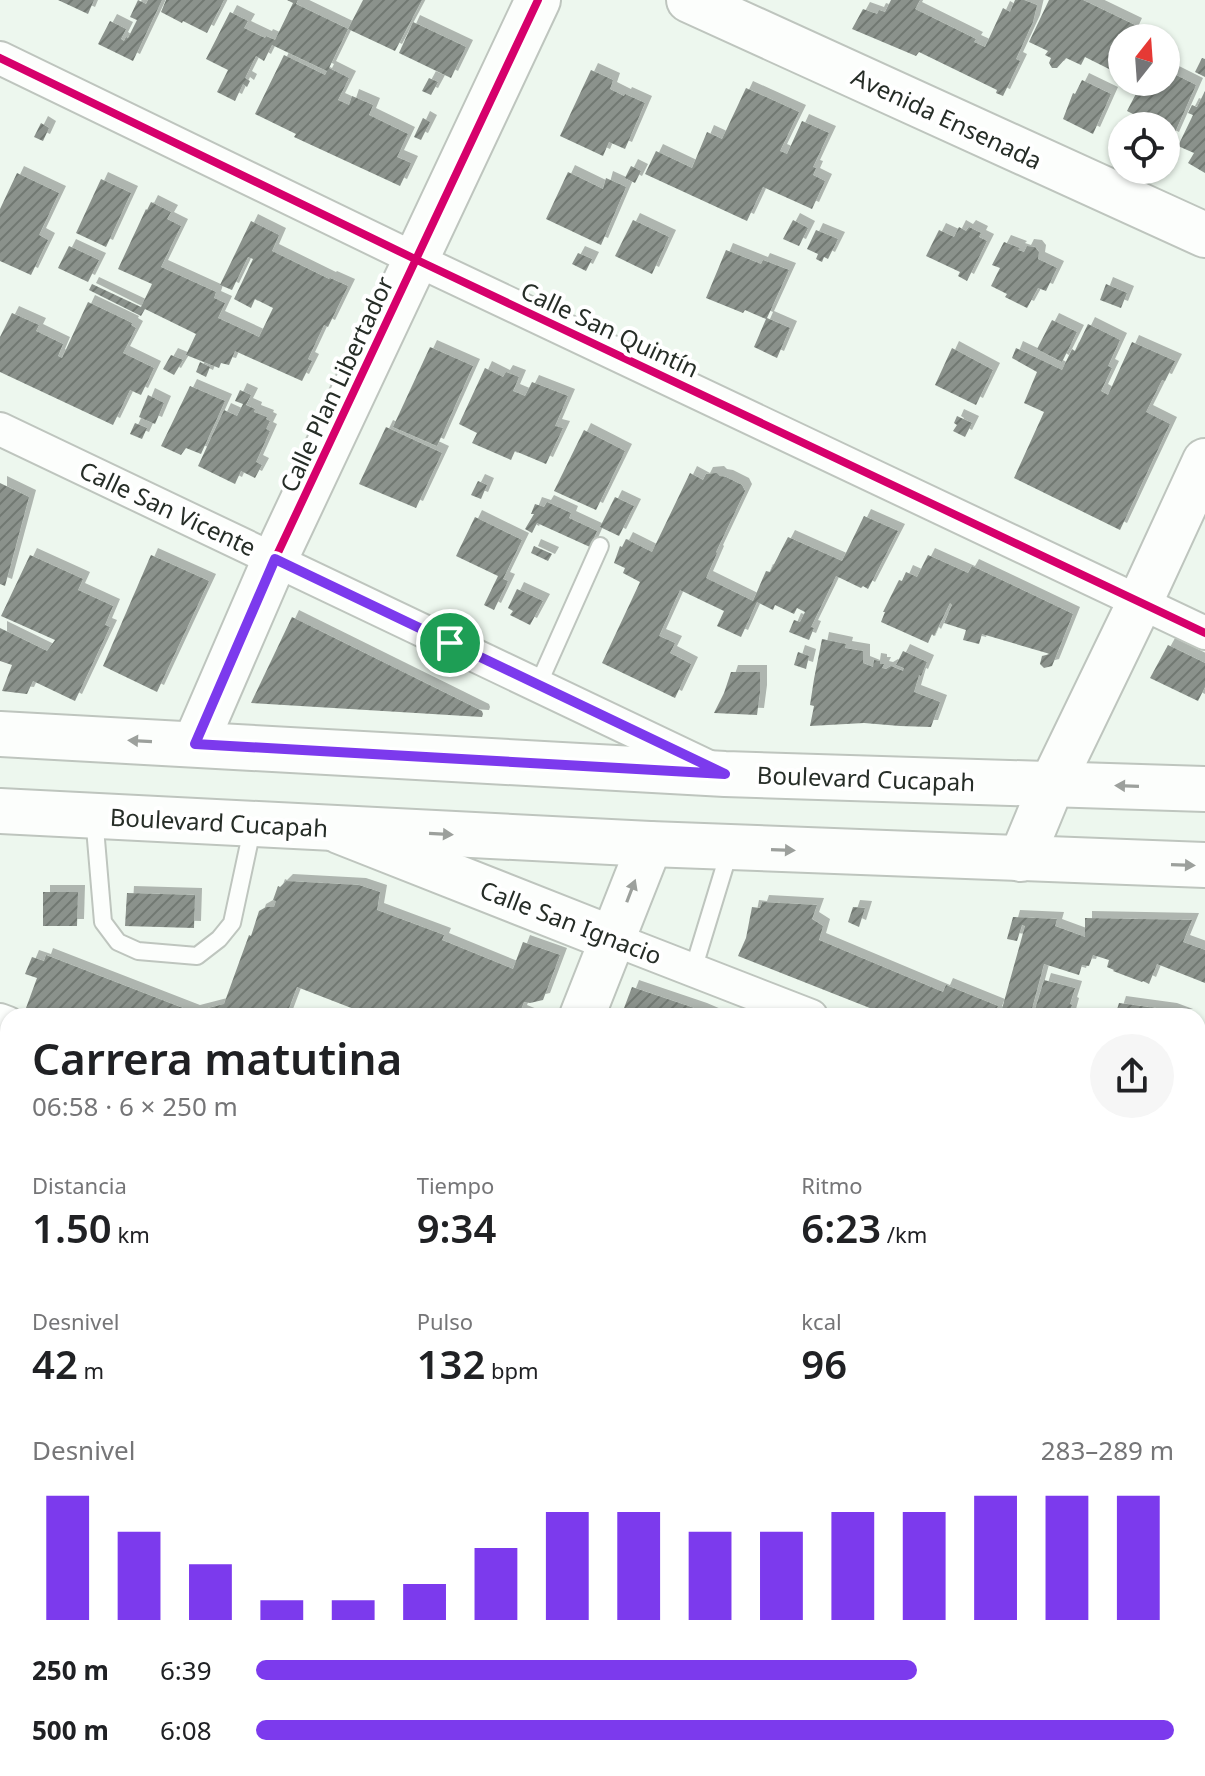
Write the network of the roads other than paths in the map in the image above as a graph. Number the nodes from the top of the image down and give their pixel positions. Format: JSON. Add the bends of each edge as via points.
{"nodes":[{"id":1,"x":538,"y":0,"type":"edge"},
{"id":2,"x":689,"y":0,"type":"edge"},
{"id":3,"x":0,"y":58,"type":"edge"},
{"id":4,"x":1205,"y":235,"type":"edge"},
{"id":5,"x":417,"y":260,"type":"junction"},
{"id":6,"x":0,"y":429,"type":"edge"},
{"id":7,"x":1205,"y":461,"type":"edge"},
{"id":8,"x":600,"y":546,"type":"dead end"},
{"id":9,"x":275,"y":559,"type":"junction"},
{"id":10,"x":1140,"y":602,"type":"junction"},
{"id":11,"x":1205,"y":633,"type":"edge"},
{"id":12,"x":538,"y":685,"type":"junction"},
{"id":13,"x":0,"y":734,"type":"edge"},
{"id":14,"x":195,"y":744,"type":"junction"},
{"id":15,"x":725,"y":774,"type":"junction"},
{"id":16,"x":1052,"y":784,"type":"junction"},
{"id":17,"x":1205,"y":789,"type":"edge"},
{"id":18,"x":0,"y":811,"type":"edge"},
{"id":19,"x":94,"y":814,"type":"junction"},
{"id":20,"x":253,"y":824,"type":"junction"},
{"id":21,"x":331,"y":828,"type":"junction"},
{"id":22,"x":650,"y":844,"type":"junction"},
{"id":23,"x":731,"y":848,"type":"junction"},
{"id":24,"x":1021,"y":859,"type":"junction"},
{"id":25,"x":1205,"y":865,"type":"edge"},
{"id":26,"x":613,"y":939,"type":"junction"},
{"id":27,"x":693,"y":970,"type":"junction"},
{"id":28,"x":585,"y":1008,"type":"edge"},
{"id":29,"x":790,"y":1008,"type":"edge"}],
"edges":[{"from":1,"to":5,"type":"main road","name":"Calle Plan Libertador"},
{"from":2,"to":4,"type":"main road","name":"Avenida Ensenada"},
{"from":3,"to":5,"type":"street","name":"Calle San Quintín"},
{"from":5,"to":9,"type":"main road","name":"Calle Plan Libertador"},
{"from":5,"to":10,"type":"street","name":"Calle San Quintín"},
{"from":6,"to":9,"type":"street","name":"Calle San Vicente"},
{"from":7,"to":10,"type":"main road"},
{"from":8,"to":12,"type":"lane"},
{"from":9,"to":12,"type":"street","name":"Calle San Vicente"},
{"from":9,"to":14,"type":"main road","name":"Calle Plan Libertador"},
{"from":10,"to":11,"type":"street","name":"Calle San Quintín"},
{"from":10,"to":16,"type":"main road"},
{"from":12,"to":15,"type":"street","name":"Calle San Vicente"},
{"from":14,"to":13,"type":"main road","name":"Boulevard Cucapah","one_way":true},
{"from":14,"to":15,"type":"main road","name":"Boulevard Cucapah"},
{"from":15,"to":16,"type":"main road","name":"Boulevard Cucapah"},
{"from":17,"to":16,"type":"main road","name":"Boulevard Cucapah","one_way":true},
{"from":16,"to":24,"type":"main road"},
{"from":18,"to":19,"type":"main road","name":"Boulevard Cucapah"},
{"from":19,"to":20,"type":"main road","name":"Boulevard Cucapah"},
{"from":19,"to":20,"type":"lane","via":[[103,922],[118,942],[138,951],[197,956],[232,923]]},
{"from":20,"to":21,"type":"main road","name":"Boulevard Cucapah"},
{"from":21,"to":22,"type":"main road","name":"Boulevard Cucapah","one_way":true},
{"from":21,"to":26,"type":"main road","name":"Calle San Ignacio"},
{"from":22,"to":23,"type":"main road","name":"Boulevard Cucapah"},
{"from":26,"to":22,"type":"main road","one_way":true},
{"from":23,"to":24,"type":"main road","name":"Boulevard Cucapah","one_way":true},
{"from":23,"to":27,"type":"lane"},
{"from":24,"to":25,"type":"main road","name":"Boulevard Cucapah","one_way":true},
{"from":26,"to":27,"type":"street","name":"Calle San Ignacio"},
{"from":26,"to":28,"type":"main road"},
{"from":27,"to":29,"type":"street","name":"Calle San Ignacio"}]}
